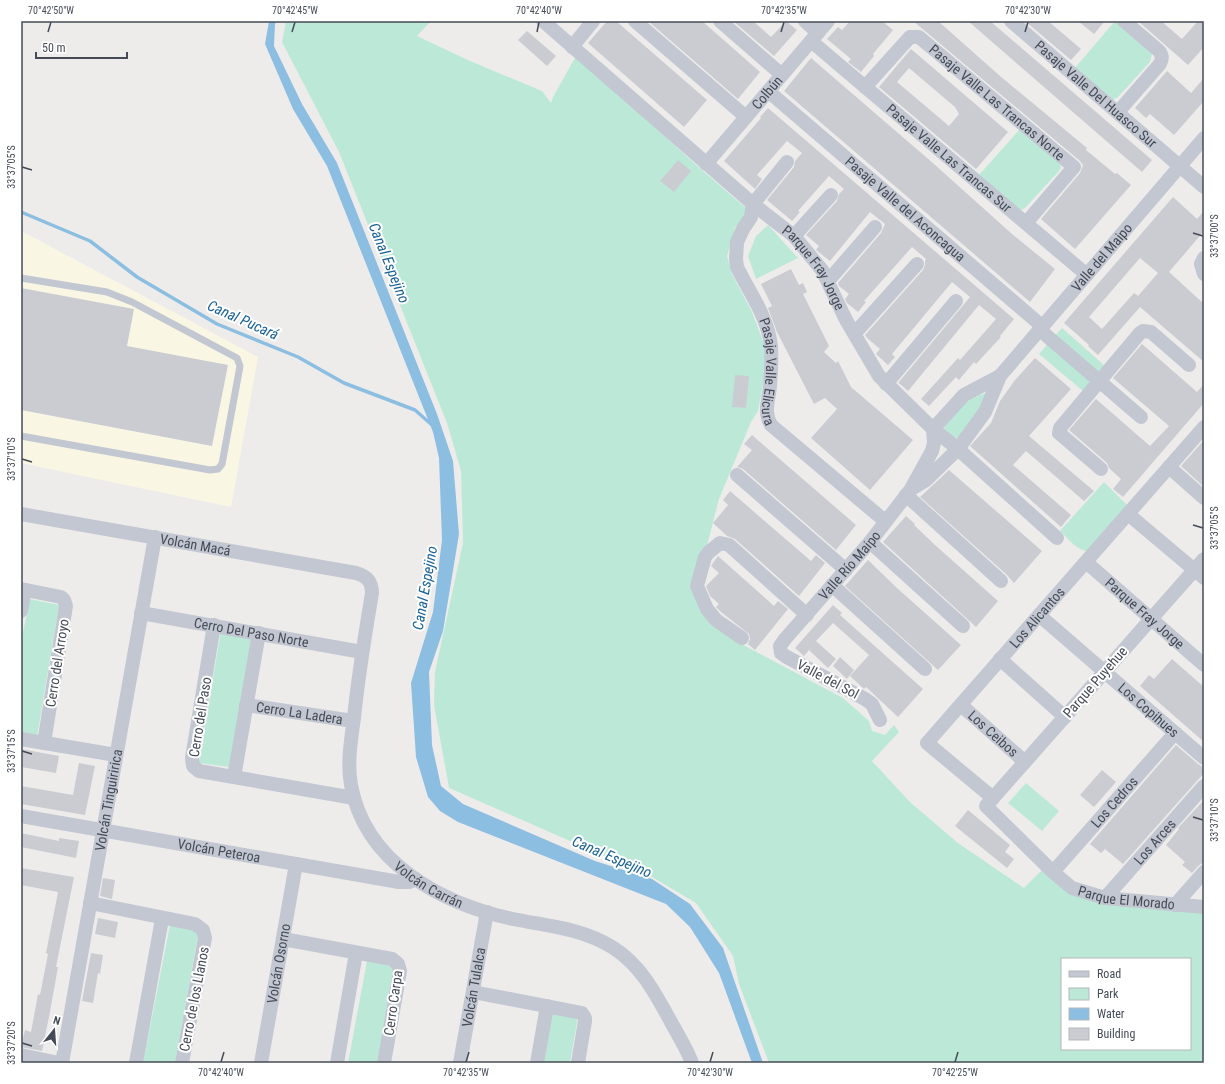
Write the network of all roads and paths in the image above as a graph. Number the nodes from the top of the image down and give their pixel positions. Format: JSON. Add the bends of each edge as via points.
{"nodes":[{"id":1,"x":543,"y":21,"type":"edge"},
{"id":2,"x":594,"y":21,"type":"edge"},
{"id":3,"x":635,"y":21,"type":"edge"},
{"id":4,"x":720,"y":21,"type":"edge"},
{"id":5,"x":805,"y":21,"type":"edge"},
{"id":6,"x":828,"y":21,"type":"edge"},
{"id":7,"x":1012,"y":21,"type":"edge"},
{"id":8,"x":1124,"y":21,"type":"edge"},
{"id":9,"x":814,"y":37,"type":"junction"},
{"id":10,"x":572,"y":47,"type":"junction"},
{"id":11,"x":782,"y":75,"type":"junction"},
{"id":12,"x":865,"y":87,"type":"junction"},
{"id":13,"x":768,"y":91,"type":"junction"},
{"id":14,"x":1118,"y":112,"type":"junction"},
{"id":15,"x":746,"y":117,"type":"junction"},
{"id":16,"x":1204,"y":138,"type":"edge"},
{"id":17,"x":787,"y":162,"type":"dead end"},
{"id":18,"x":706,"y":164,"type":"junction"},
{"id":19,"x":1180,"y":166,"type":"junction"},
{"id":20,"x":1204,"y":187,"type":"edge"},
{"id":21,"x":831,"y":195,"type":"dead end"},
{"id":22,"x":753,"y":204,"type":"junction"},
{"id":23,"x":1026,"y":224,"type":"junction"},
{"id":24,"x":875,"y":226,"type":"dead end"},
{"id":25,"x":794,"y":236,"type":"junction"},
{"id":26,"x":1204,"y":258,"type":"edge"},
{"id":27,"x":917,"y":264,"type":"dead end"},
{"id":28,"x":1204,"y":274,"type":"edge"},
{"id":29,"x":1087,"y":275,"type":"junction"},
{"id":30,"x":21,"y":278,"type":"edge"},
{"id":31,"x":828,"y":281,"type":"junction"},
{"id":32,"x":956,"y":301,"type":"dead end"},
{"id":33,"x":1041,"y":329,"type":"junction"},
{"id":34,"x":855,"y":333,"type":"junction"},
{"id":35,"x":1189,"y":365,"type":"dead end"},
{"id":36,"x":1000,"y":376,"type":"junction"},
{"id":37,"x":1100,"y":381,"type":"junction"},
{"id":38,"x":886,"y":384,"type":"junction"},
{"id":39,"x":1142,"y":417,"type":"dead end"},
{"id":40,"x":1204,"y":427,"type":"edge"},
{"id":41,"x":933,"y":429,"type":"junction"},
{"id":42,"x":21,"y":436,"type":"edge"},
{"id":43,"x":958,"y":449,"type":"junction"},
{"id":44,"x":1169,"y":467,"type":"junction"},
{"id":45,"x":1100,"y":469,"type":"dead end"},
{"id":46,"x":738,"y":475,"type":"dead end"},
{"id":47,"x":908,"y":492,"type":"junction"},
{"id":48,"x":1204,"y":498,"type":"edge"},
{"id":49,"x":21,"y":514,"type":"edge"},
{"id":50,"x":1128,"y":514,"type":"junction"},
{"id":51,"x":885,"y":521,"type":"junction"},
{"id":52,"x":154,"y":537,"type":"junction"},
{"id":53,"x":1057,"y":538,"type":"dead end"},
{"id":54,"x":870,"y":542,"type":"junction"},
{"id":55,"x":1204,"y":559,"type":"edge"},
{"id":56,"x":1086,"y":562,"type":"junction"},
{"id":57,"x":846,"y":570,"type":"junction"},
{"id":58,"x":1199,"y":574,"type":"edge"},
{"id":59,"x":368,"y":580,"type":"joint"},
{"id":60,"x":1001,"y":581,"type":"dead end"},
{"id":61,"x":832,"y":586,"type":"junction"},
{"id":62,"x":23,"y":589,"type":"edge"},
{"id":63,"x":21,"y":611,"type":"edge"},
{"id":64,"x":141,"y":613,"type":"junction"},
{"id":65,"x":807,"y":615,"type":"junction"},
{"id":66,"x":1039,"y":615,"type":"junction"},
{"id":67,"x":1151,"y":619,"type":"junction"},
{"id":68,"x":214,"y":625,"type":"junction"},
{"id":69,"x":963,"y":626,"type":"dead end"},
{"id":70,"x":259,"y":633,"type":"junction"},
{"id":71,"x":742,"y":638,"type":"dead end"},
{"id":72,"x":785,"y":639,"type":"joint"},
{"id":73,"x":362,"y":652,"type":"junction"},
{"id":74,"x":1000,"y":659,"type":"junction"},
{"id":75,"x":1204,"y":665,"type":"edge"},
{"id":76,"x":925,"y":669,"type":"dead end"},
{"id":77,"x":1104,"y":672,"type":"junction"},
{"id":78,"x":246,"y":705,"type":"junction"},
{"id":79,"x":961,"y":705,"type":"junction"},
{"id":80,"x":1065,"y":717,"type":"junction"},
{"id":81,"x":880,"y":720,"type":"dead end"},
{"id":82,"x":353,"y":721,"type":"junction"},
{"id":83,"x":1176,"y":733,"type":"junction"},
{"id":84,"x":21,"y":739,"type":"edge"},
{"id":85,"x":44,"y":743,"type":"junction"},
{"id":86,"x":116,"y":755,"type":"junction"},
{"id":87,"x":1204,"y":758,"type":"edge"},
{"id":88,"x":1025,"y":762,"type":"junction"},
{"id":89,"x":234,"y":777,"type":"junction"},
{"id":90,"x":1204,"y":786,"type":"edge"},
{"id":91,"x":354,"y":798,"type":"junction"},
{"id":92,"x":990,"y":802,"type":"junction"},
{"id":93,"x":21,"y":816,"type":"edge"},
{"id":94,"x":103,"y":830,"type":"junction"},
{"id":95,"x":296,"y":864,"type":"junction"},
{"id":96,"x":1053,"y":872,"type":"junction"},
{"id":97,"x":1204,"y":872,"type":"edge"},
{"id":98,"x":416,"y":879,"type":"junction"},
{"id":99,"x":1105,"y":898,"type":"junction"},
{"id":100,"x":90,"y":903,"type":"junction"},
{"id":101,"x":1175,"y":905,"type":"junction"},
{"id":102,"x":1204,"y":907,"type":"edge"},
{"id":103,"x":487,"y":912,"type":"junction"},
{"id":104,"x":162,"y":918,"type":"junction"},
{"id":105,"x":283,"y":939,"type":"junction"},
{"id":106,"x":356,"y":953,"type":"junction"},
{"id":107,"x":473,"y":992,"type":"junction"},
{"id":108,"x":547,"y":1006,"type":"junction"},
{"id":109,"x":21,"y":1055,"type":"edge"},
{"id":110,"x":59,"y":1063,"type":"edge"},
{"id":111,"x":62,"y":1063,"type":"edge"},
{"id":112,"x":136,"y":1063,"type":"edge"},
{"id":113,"x":182,"y":1063,"type":"edge"},
{"id":114,"x":261,"y":1063,"type":"edge"},
{"id":115,"x":337,"y":1063,"type":"edge"},
{"id":116,"x":384,"y":1063,"type":"edge"},
{"id":117,"x":460,"y":1063,"type":"edge"},
{"id":118,"x":537,"y":1063,"type":"edge"},
{"id":119,"x":578,"y":1063,"type":"edge"},
{"id":120,"x":692,"y":1063,"type":"edge"}],
"edges":[{"from":1,"to":10,"type":"street","name":"Parque Fray Jorge"},
{"from":2,"to":10,"type":"street"},
{"from":3,"to":15,"type":"street"},
{"from":4,"to":11,"type":"street"},
{"from":5,"to":9,"type":"street","name":"Pasaje Valle Las Trancas Sur"},
{"from":6,"to":9,"type":"street","name":"Colbún"},
{"from":7,"to":14,"type":"street","name":"Pasaje Valle Del Huasco Sur"},
{"from":8,"to":14,"type":"street","via":[[1162,55],[1159,65]]},
{"from":9,"to":11,"type":"street","name":"Colbún"},
{"from":9,"to":12,"type":"street","name":"Pasaje Valle Las Trancas Sur"},
{"from":10,"to":18,"type":"street","name":"Parque Fray Jorge"},
{"from":11,"to":13,"type":"street","name":"Colbún"},
{"from":12,"to":23,"type":"street","name":"Pasaje Valle Las Trancas Sur"},
{"from":12,"to":23,"type":"street","name":"Pasaje Valle Las Trancas Norte","via":[[910,37],[919,38],[1074,167]]},
{"from":13,"to":15,"type":"street","name":"Colbún"},
{"from":13,"to":33,"type":"street","name":"Pasaje Valle del Aconcagua"},
{"from":14,"to":19,"type":"street","name":"Pasaje Valle Del Huasco Sur"},
{"from":15,"to":18,"type":"street","name":"Colbún"},
{"from":16,"to":19,"type":"street","name":"Valle del Maipo"},
{"from":17,"to":22,"type":"street"},
{"from":18,"to":22,"type":"street","name":"Parque Fray Jorge"},
{"from":19,"to":20,"type":"street","name":"Pasaje Valle Del Huasco Sur"},
{"from":19,"to":29,"type":"street","name":"Valle del Maipo"},
{"from":21,"to":25,"type":"street"},
{"from":22,"to":25,"type":"street","name":"Parque Fray Jorge"},
{"from":22,"to":51,"type":"street","name":"Pasaje Valle Elicura","via":[[751,217],[737,242],[736,259],[737,267],[762,313],[770,337],[770,387],[766,411],[768,419],[771,425]]},
{"from":23,"to":29,"type":"street","name":"Pasaje Valle Las Trancas Sur"},
{"from":24,"to":31,"type":"street"},
{"from":25,"to":31,"type":"street","name":"Parque Fray Jorge"},
{"from":26,"to":28,"type":"street","via":[[1201,264]]},
{"from":27,"to":34,"type":"street"},
{"from":29,"to":33,"type":"street","name":"Valle del Maipo"},
{"from":30,"to":42,"type":"lane","via":[[106,292],[132,302],[237,358],[240,366],[222,464],[218,469],[210,470]]},
{"from":31,"to":34,"type":"street","name":"Parque Fray Jorge"},
{"from":32,"to":38,"type":"street"},
{"from":33,"to":36,"type":"street","name":"Valle del Maipo"},
{"from":33,"to":37,"type":"street","name":"Pasaje Valle del Aconcagua"},
{"from":34,"to":38,"type":"street","name":"Parque Fray Jorge","via":[[878,376]]},
{"from":35,"to":37,"type":"street","via":[[1151,332],[1143,331]]},
{"from":36,"to":41,"type":"street","name":"Valle del Maipo","via":[[964,395]]},
{"from":36,"to":43,"type":"street","name":"Valle del Maipo","via":[[985,412]]},
{"from":37,"to":39,"type":"street","name":"Pasaje Valle del Aconcagua"},
{"from":37,"to":45,"type":"street","via":[[1060,428],[1059,433]]},
{"from":38,"to":41,"type":"street","name":"Parque Fray Jorge"},
{"from":40,"to":44,"type":"street","name":"Los Alicantos"},
{"from":41,"to":43,"type":"street","name":"Parque Fray Jorge"},
{"from":41,"to":47,"type":"street","name":"Valle Río Maipo","via":[[932,451]]},
{"from":43,"to":47,"type":"street","name":"Valle Río Maipo","via":[[926,480]]},
{"from":43,"to":53,"type":"street","name":"Parque Fray Jorge"},
{"from":44,"to":48,"type":"street"},
{"from":44,"to":50,"type":"street","name":"Los Alicantos"},
{"from":46,"to":57,"type":"street"},
{"from":47,"to":51,"type":"street","name":"Valle Río Maipo"},
{"from":47,"to":60,"type":"street"},
{"from":49,"to":52,"type":"street","name":"Volcán Macá"},
{"from":50,"to":56,"type":"street","name":"Los Alicantos"},
{"from":50,"to":58,"type":"street"},
{"from":51,"to":54,"type":"street","name":"Valle Río Maipo"},
{"from":52,"to":59,"type":"street","name":"Volcán Macá","via":[[356,573]]},
{"from":52,"to":64,"type":"street","name":"Volcán Tinguiririca"},
{"from":54,"to":57,"type":"street","name":"Valle Río Maipo"},
{"from":54,"to":69,"type":"street"},
{"from":55,"to":58,"type":"street","name":"Parque Puyehue"},
{"from":56,"to":66,"type":"street","name":"Los Alicantos"},
{"from":56,"to":67,"type":"street","name":"Parque Fray Jorge"},
{"from":57,"to":61,"type":"street","name":"Valle Río Maipo"},
{"from":58,"to":67,"type":"street","name":"Parque Puyehue"},
{"from":59,"to":73,"type":"street","name":"Volcán Carrán","via":[[372,593]]},
{"from":61,"to":65,"type":"street","name":"Valle Río Maipo"},
{"from":61,"to":76,"type":"street"},
{"from":62,"to":63,"type":"street","name":"Cerro del Arroyo"},
{"from":62,"to":85,"type":"street","name":"Cerro del Arroyo","via":[[61,597],[66,606]]},
{"from":64,"to":68,"type":"street","name":"Cerro Del Paso Norte"},
{"from":64,"to":86,"type":"street","name":"Volcán Tinguiririca"},
{"from":65,"to":71,"type":"street","via":[[729,545],[720,543],[706,557],[697,586],[707,609],[716,620]]},
{"from":65,"to":72,"type":"street","name":"Valle Río Maipo"},
{"from":66,"to":74,"type":"street","name":"Los Alicantos"},
{"from":66,"to":77,"type":"street","name":"Los Copihues"},
{"from":67,"to":75,"type":"street","name":"Parque Fray Jorge"},
{"from":67,"to":77,"type":"street","name":"Parque Puyehue"},
{"from":68,"to":70,"type":"street","name":"Cerro Del Paso Norte"},
{"from":68,"to":89,"type":"street","name":"Cerro del Paso","via":[[192,762],[199,771]]},
{"from":70,"to":73,"type":"street","name":"Cerro Del Paso Norte"},
{"from":70,"to":78,"type":"street"},
{"from":72,"to":81,"type":"street","name":"Valle del Sol","via":[[780,646],[781,653],[865,699],[872,704]]},
{"from":73,"to":82,"type":"street","name":"Volcán Carrán"},
{"from":74,"to":79,"type":"street","name":"Los Alicantos"},
{"from":74,"to":80,"type":"street"},
{"from":77,"to":80,"type":"street","name":"Parque Puyehue"},
{"from":77,"to":83,"type":"street","name":"Los Copihues"},
{"from":78,"to":82,"type":"street","name":"Cerro La Ladera"},
{"from":78,"to":89,"type":"street"},
{"from":79,"to":88,"type":"street","name":"Los Ceibos"},
{"from":79,"to":92,"type":"street","name":"Los Alicantos","via":[[927,743]]},
{"from":80,"to":88,"type":"street","name":"Parque Puyehue"},
{"from":82,"to":91,"type":"street","name":"Volcán Carrán","via":[[349,760]]},
{"from":83,"to":87,"type":"street","name":"Los Copihues"},
{"from":83,"to":96,"type":"street","name":"Los Cedros"},
{"from":84,"to":85,"type":"street"},
{"from":85,"to":86,"type":"street"},
{"from":86,"to":94,"type":"street","name":"Volcán Tinguiririca"},
{"from":88,"to":92,"type":"street","name":"Parque Puyehue"},
{"from":89,"to":91,"type":"street","name":"Cerro del Paso"},
{"from":90,"to":99,"type":"street","name":"Los Arces"},
{"from":91,"to":98,"type":"street","name":"Volcán Carrán","via":[[378,845],[394,863]]},
{"from":92,"to":96,"type":"street","name":"Parque El Morado"},
{"from":93,"to":94,"type":"street","name":"Volcán Peteroa"},
{"from":94,"to":95,"type":"street","name":"Volcán Peteroa"},
{"from":94,"to":100,"type":"street","name":"Volcán Tinguiririca"},
{"from":95,"to":98,"type":"street","name":"Volcán Peteroa","via":[[399,882]]},
{"from":95,"to":105,"type":"street","name":"Volcán Osorno"},
{"from":96,"to":99,"type":"street","name":"Parque El Morado","via":[[1072,888]]},
{"from":97,"to":101,"type":"street"},
{"from":98,"to":103,"type":"street","name":"Volcán Carrán","via":[[432,889]]},
{"from":99,"to":101,"type":"street","name":"Parque El Morado"},
{"from":100,"to":104,"type":"street","name":"Cerro de los Llanos"},
{"from":100,"to":111,"type":"street","name":"Volcán Tinguiririca"},
{"from":101,"to":102,"type":"street","name":"Parque El Morado"},
{"from":103,"to":107,"type":"street","name":"Volcán Tulalca"},
{"from":103,"to":120,"type":"street","name":"Volcán Carrán","via":[[581,932],[625,956],[650,983]]},
{"from":104,"to":112,"type":"street"},
{"from":104,"to":113,"type":"street","name":"Cerro de los Llanos","via":[[195,924],[203,930],[205,938]]},
{"from":105,"to":106,"type":"street","name":"Cerro Carpa"},
{"from":105,"to":114,"type":"street","name":"Volcán Osorno"},
{"from":106,"to":115,"type":"street"},
{"from":106,"to":116,"type":"street","name":"Cerro Carpa","via":[[392,959],[400,967]]},
{"from":107,"to":108,"type":"street"},
{"from":107,"to":117,"type":"street","name":"Volcán Tulalca"},
{"from":108,"to":118,"type":"street"},
{"from":108,"to":119,"type":"street","via":[[584,1015]]},
{"from":109,"to":110,"type":"street"}]}
